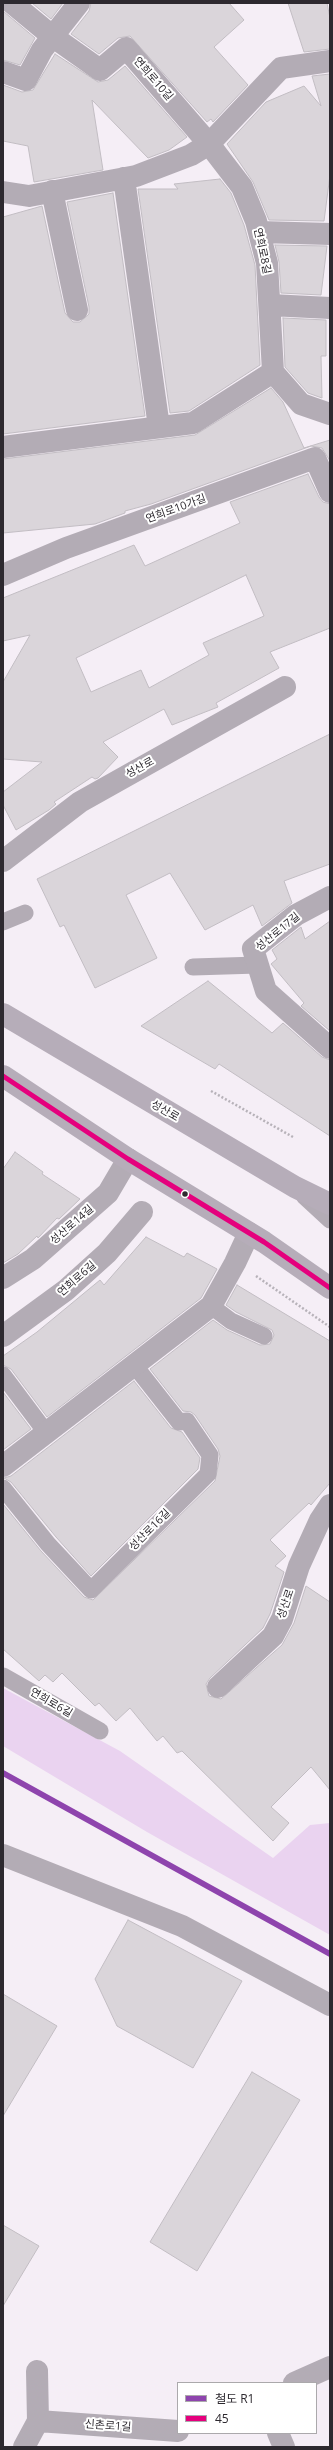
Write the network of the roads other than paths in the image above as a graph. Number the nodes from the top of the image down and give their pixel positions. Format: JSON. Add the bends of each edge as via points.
{"nodes":[{"id":1,"x":12,"y":3,"type":"edge"},
{"id":2,"x":79,"y":3,"type":"edge"},
{"id":3,"x":52,"y":36,"type":"junction"},
{"id":4,"x":330,"y":61,"type":"edge"},
{"id":5,"x":3,"y":72,"type":"edge"},
{"id":6,"x":209,"y":144,"type":"junction"},
{"id":7,"x":124,"y":178,"type":"junction"},
{"id":8,"x":52,"y":191,"type":"junction"},
{"id":9,"x":3,"y":192,"type":"edge"},
{"id":10,"x":259,"y":232,"type":"junction"},
{"id":11,"x":330,"y":234,"type":"edge"},
{"id":12,"x":270,"y":305,"type":"junction"},
{"id":13,"x":330,"y":308,"type":"edge"},
{"id":14,"x":77,"y":310,"type":"dead end"},
{"id":15,"x":273,"y":372,"type":"junction"},
{"id":16,"x":330,"y":414,"type":"edge"},
{"id":17,"x":159,"y":427,"type":"junction"},
{"id":18,"x":3,"y":447,"type":"edge"},
{"id":19,"x":330,"y":492,"type":"edge"},
{"id":20,"x":3,"y":575,"type":"edge"},
{"id":21,"x":285,"y":687,"type":"dead end"},
{"id":22,"x":3,"y":861,"type":"edge"},
{"id":23,"x":330,"y":897,"type":"edge"},
{"id":24,"x":25,"y":913,"type":"dead end"},
{"id":25,"x":3,"y":922,"type":"edge"},
{"id":26,"x":258,"y":966,"type":"junction"},
{"id":27,"x":192,"y":967,"type":"dead end"},
{"id":28,"x":6,"y":1014,"type":"edge"},
{"id":29,"x":330,"y":1048,"type":"edge"},
{"id":30,"x":3,"y":1076,"type":"edge"},
{"id":31,"x":128,"y":1159,"type":"junction"},
{"id":32,"x":295,"y":1187,"type":"junction"},
{"id":33,"x":330,"y":1204,"type":"edge"},
{"id":34,"x":142,"y":1212,"type":"dead end"},
{"id":35,"x":330,"y":1220,"type":"edge"},
{"id":36,"x":249,"y":1233,"type":"junction"},
{"id":37,"x":3,"y":1278,"type":"edge"},
{"id":38,"x":330,"y":1288,"type":"edge"},
{"id":39,"x":210,"y":1306,"type":"junction"},
{"id":40,"x":3,"y":1336,"type":"edge"},
{"id":41,"x":264,"y":1336,"type":"dead end"},
{"id":42,"x":135,"y":1366,"type":"junction"},
{"id":43,"x":3,"y":1375,"type":"edge"},
{"id":44,"x":46,"y":1431,"type":"junction"},
{"id":45,"x":3,"y":1466,"type":"edge"},
{"id":46,"x":3,"y":1488,"type":"edge"},
{"id":47,"x":330,"y":1505,"type":"edge"},
{"id":48,"x":3,"y":1676,"type":"edge"},
{"id":49,"x":218,"y":1687,"type":"dead end"},
{"id":50,"x":100,"y":1731,"type":"dead end"},
{"id":51,"x":3,"y":1855,"type":"edge"},
{"id":52,"x":330,"y":2005,"type":"edge"},
{"id":53,"x":330,"y":2367,"type":"edge"},
{"id":54,"x":37,"y":2371,"type":"dead end"},
{"id":55,"x":296,"y":2382,"type":"edge"},
{"id":56,"x":38,"y":2421,"type":"junction"},
{"id":57,"x":177,"y":2431,"type":"edge"},
{"id":58,"x":278,"y":2434,"type":"edge"},
{"id":59,"x":24,"y":2447,"type":"edge"},
{"id":60,"x":284,"y":2447,"type":"edge"}],
"edges":[{"from":1,"to":3,"type":"street","name":"연희로10길"},
{"from":2,"to":3,"type":"street"},
{"from":3,"to":5,"type":"street","via":[[26,80]]},
{"from":3,"to":6,"type":"street","name":"연희로10길","via":[[100,70],[126,48]]},
{"from":4,"to":6,"type":"street","via":[[281,68]]},
{"from":6,"to":7,"type":"street","via":[[191,155],[136,176]]},
{"from":6,"to":10,"type":"street","name":"연희로8길","via":[[242,187]]},
{"from":7,"to":8,"type":"street"},
{"from":7,"to":17,"type":"street"},
{"from":8,"to":9,"type":"street","via":[[30,196]]},
{"from":8,"to":14,"type":"street"},
{"from":10,"to":11,"type":"street"},
{"from":10,"to":12,"type":"street","name":"연희로8길","via":[[267,263]]},
{"from":12,"to":13,"type":"street"},
{"from":12,"to":15,"type":"street","name":"연희로8길"},
{"from":15,"to":16,"type":"street","via":[[302,404]]},
{"from":15,"to":17,"type":"street","via":[[193,423]]},
{"from":17,"to":18,"type":"street"},
{"from":19,"to":20,"type":"street","name":"연희로10가길","via":[[316,458],[66,548]]},
{"from":21,"to":22,"type":"street","name":"성산로","via":[[80,802]]},
{"from":23,"to":26,"type":"street","name":"성산로17길","via":[[296,915],[253,949]]},
{"from":24,"to":25,"type":"lane"},
{"from":26,"to":27,"type":"lane"},
{"from":26,"to":29,"type":"street","name":"성산로17길","via":[[266,991]]},
{"from":28,"to":32,"type":"main road","name":"성산로"},
{"from":30,"to":31,"type":"main road"},
{"from":31,"to":36,"type":"main road"},
{"from":31,"to":37,"type":"street","name":"성산로14길","via":[[108,1193],[33,1260]]},
{"from":32,"to":33,"type":"main road","name":"성산로"},
{"from":32,"to":35,"type":"lane"},
{"from":34,"to":40,"type":"street","name":"연희로6길","via":[[107,1252],[66,1290]]},
{"from":36,"to":38,"type":"main road"},
{"from":36,"to":39,"type":"street"},
{"from":39,"to":41,"type":"lane","via":[[231,1321]]},
{"from":39,"to":42,"type":"street"},
{"from":42,"to":44,"type":"street"},
{"from":42,"to":46,"type":"lane","name":"성산로16길","via":[[179,1422],[187,1421],[206,1449],[210,1455],[208,1474],[91,1590],[48,1544]]},
{"from":43,"to":44,"type":"lane"},
{"from":44,"to":45,"type":"street"},
{"from":47,"to":49,"type":"street","name":"성산로","via":[[320,1520],[302,1560],[282,1619],[272,1636]]},
{"from":48,"to":50,"type":"lane","name":"연희로6길"},
{"from":51,"to":52,"type":"street","via":[[182,1926]]},
{"from":53,"to":55,"type":"street"},
{"from":54,"to":56,"type":"street"},
{"from":56,"to":57,"type":"street","name":"신촌로1길"},
{"from":56,"to":59,"type":"street"},
{"from":58,"to":60,"type":"street"}]}
